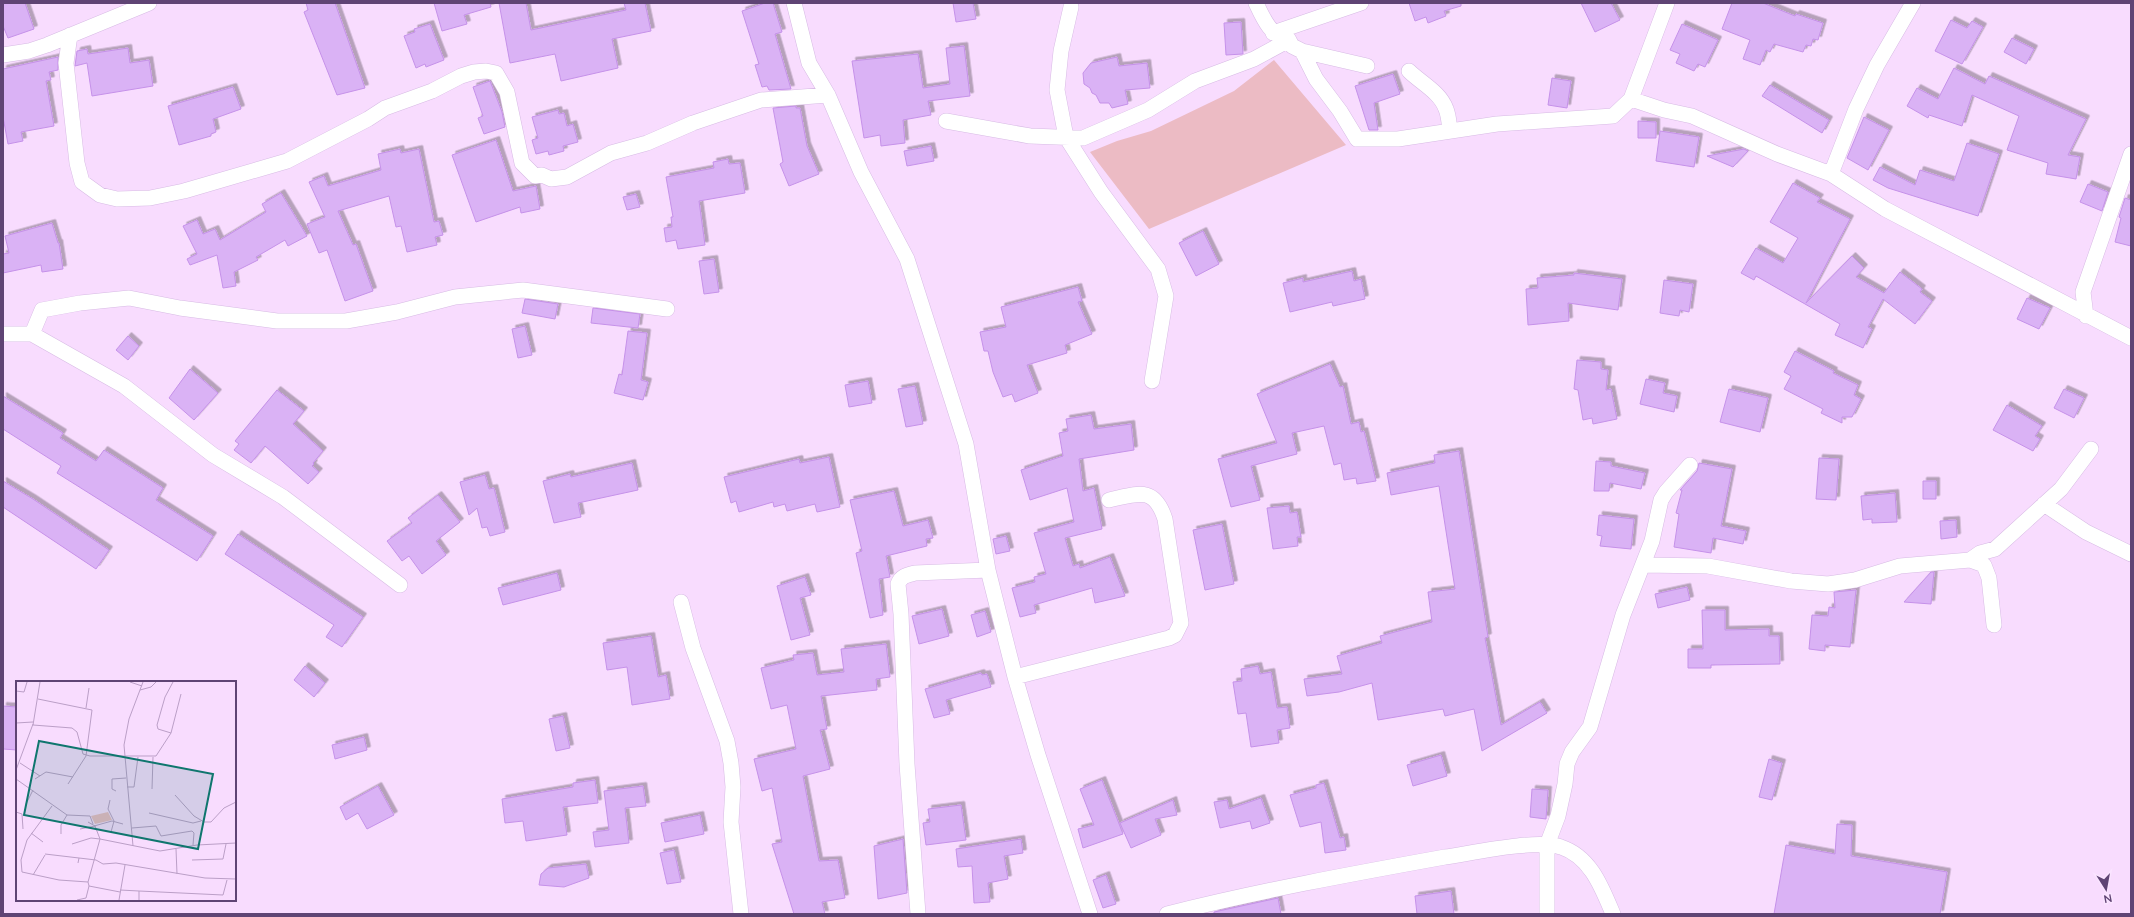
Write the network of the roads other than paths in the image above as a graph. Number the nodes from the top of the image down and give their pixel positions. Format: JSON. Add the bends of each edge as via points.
{"nodes":[{"id":1,"x":149,"y":3,"type":"edge"},
{"id":2,"x":794,"y":3,"type":"edge"},
{"id":3,"x":1256,"y":3,"type":"edge"},
{"id":4,"x":1361,"y":3,"type":"edge"},
{"id":5,"x":1667,"y":3,"type":"edge"},
{"id":6,"x":1913,"y":3,"type":"edge"},
{"id":7,"x":1071,"y":6,"type":"dead end"},
{"id":8,"x":1273,"y":33,"type":"junction"},
{"id":9,"x":70,"y":35,"type":"junction"},
{"id":10,"x":1289,"y":40,"type":"junction"},
{"id":11,"x":47,"y":45,"type":"junction"},
{"id":12,"x":1302,"y":51,"type":"junction"},
{"id":13,"x":3,"y":55,"type":"edge"},
{"id":14,"x":66,"y":63,"type":"junction"},
{"id":15,"x":1367,"y":66,"type":"dead end"},
{"id":16,"x":1409,"y":71,"type":"dead end"},
{"id":17,"x":828,"y":95,"type":"junction"},
{"id":18,"x":1631,"y":99,"type":"junction"},
{"id":19,"x":946,"y":121,"type":"dead end"},
{"id":20,"x":1450,"y":131,"type":"junction"},
{"id":21,"x":1066,"y":138,"type":"junction"},
{"id":22,"x":2131,"y":154,"type":"edge"},
{"id":23,"x":1831,"y":174,"type":"junction"},
{"id":24,"x":2083,"y":292,"type":"junction"},
{"id":25,"x":2067,"y":304,"type":"junction"},
{"id":26,"x":667,"y":309,"type":"dead end"},
{"id":27,"x":2086,"y":316,"type":"junction"},
{"id":28,"x":3,"y":334,"type":"edge"},
{"id":29,"x":32,"y":334,"type":"junction"},
{"id":30,"x":2131,"y":338,"type":"edge"},
{"id":31,"x":1152,"y":381,"type":"dead end"},
{"id":32,"x":2091,"y":449,"type":"dead end"},
{"id":33,"x":1690,"y":465,"type":"dead end"},
{"id":34,"x":2062,"y":489,"type":"junction"},
{"id":35,"x":1109,"y":500,"type":"dead end"},
{"id":36,"x":2044,"y":504,"type":"junction"},
{"id":37,"x":2065,"y":518,"type":"junction"},
{"id":38,"x":1995,"y":549,"type":"junction"},
{"id":39,"x":2131,"y":554,"type":"edge"},
{"id":40,"x":1970,"y":560,"type":"junction"},
{"id":41,"x":1643,"y":566,"type":"junction"},
{"id":42,"x":988,"y":570,"type":"junction"},
{"id":43,"x":1989,"y":578,"type":"junction"},
{"id":44,"x":400,"y":585,"type":"dead end"},
{"id":45,"x":681,"y":602,"type":"dead end"},
{"id":46,"x":1994,"y":625,"type":"dead end"},
{"id":47,"x":1015,"y":677,"type":"junction"},
{"id":48,"x":1547,"y":845,"type":"junction"},
{"id":49,"x":741,"y":914,"type":"edge"},
{"id":50,"x":918,"y":914,"type":"edge"},
{"id":51,"x":1090,"y":914,"type":"edge"},
{"id":52,"x":1167,"y":914,"type":"edge"},
{"id":53,"x":1547,"y":914,"type":"edge"},
{"id":54,"x":1613,"y":914,"type":"edge"}],
"edges":[{"from":1,"to":9,"type":"street"},
{"from":2,"to":17,"type":"street","via":[[809,62]]},
{"from":3,"to":8,"type":"street"},
{"from":4,"to":8,"type":"street"},
{"from":5,"to":18,"type":"street"},
{"from":6,"to":23,"type":"street","via":[[1877,65],[1856,109]]},
{"from":7,"to":21,"type":"street","via":[[1061,51],[1057,90]]},
{"from":8,"to":10,"type":"street"},
{"from":9,"to":11,"type":"street"},
{"from":9,"to":14,"type":"street"},
{"from":10,"to":12,"type":"street","via":[[1292,46]]},
{"from":10,"to":21,"type":"street","via":[[1254,59],[1195,81],[1148,110],[1083,138]]},
{"from":11,"to":13,"type":"street","via":[[30,51]]},
{"from":11,"to":14,"type":"street"},
{"from":12,"to":15,"type":"street"},
{"from":12,"to":20,"type":"street","via":[[1316,79],[1357,139],[1398,139]]},
{"from":14,"to":17,"type":"street","via":[[77,163],[82,182],[100,195],[117,198],[150,198],[184,191],[287,161],[384,108],[474,72],[496,73],[507,92],[522,163],[535,176],[551,179],[567,177],[611,153],[647,143],[761,100]]},
{"from":16,"to":20,"type":"street","via":[[1420,83],[1435,93],[1446,108]]},
{"from":17,"to":42,"type":"street","via":[[861,172],[907,259],[966,444]]},
{"from":18,"to":20,"type":"street","via":[[1613,116],[1497,124]]},
{"from":18,"to":23,"type":"street","via":[[1692,116],[1777,154]]},
{"from":19,"to":21,"type":"street","via":[[1030,136]]},
{"from":21,"to":31,"type":"street","via":[[1101,192],[1158,269],[1166,296]]},
{"from":22,"to":24,"type":"street"},
{"from":23,"to":25,"type":"street","via":[[1885,209]]},
{"from":24,"to":25,"type":"street"},
{"from":24,"to":27,"type":"street"},
{"from":25,"to":27,"type":"street"},
{"from":26,"to":29,"type":"street","via":[[522,290],[454,297],[397,312],[346,321],[277,321],[180,308],[129,298],[42,310]]},
{"from":27,"to":30,"type":"street"},
{"from":28,"to":29,"type":"street"},
{"from":29,"to":44,"type":"street","via":[[124,386],[213,455],[283,497]]},
{"from":32,"to":34,"type":"street"},
{"from":33,"to":41,"type":"street","via":[[1661,500],[1652,541]]},
{"from":34,"to":36,"type":"street"},
{"from":34,"to":37,"type":"street"},
{"from":35,"to":47,"type":"street","via":[[1145,495],[1155,499],[1161,507],[1179,605],[1179,630],[1169,638]]},
{"from":36,"to":37,"type":"street"},
{"from":36,"to":38,"type":"street"},
{"from":37,"to":39,"type":"street","via":[[2091,535]]},
{"from":38,"to":40,"type":"street","via":[[1980,553]]},
{"from":38,"to":43,"type":"street"},
{"from":40,"to":41,"type":"street","via":[[1900,566],[1855,580],[1828,584],[1791,581],[1708,566]]},
{"from":40,"to":43,"type":"street","via":[[1984,565]]},
{"from":41,"to":48,"type":"street","via":[[1623,615],[1590,727],[1572,752],[1558,816]]},
{"from":42,"to":47,"type":"street"},
{"from":42,"to":50,"type":"street","via":[[915,573],[905,576],[898,584]]},
{"from":43,"to":46,"type":"street"},
{"from":45,"to":49,"type":"street","via":[[693,648],[727,741],[733,787],[731,822]]},
{"from":47,"to":51,"type":"street"},
{"from":48,"to":52,"type":"street","via":[[1498,848],[1389,867],[1237,896]]},
{"from":48,"to":53,"type":"street"},
{"from":48,"to":54,"type":"street","via":[[1562,848],[1581,858],[1598,879]]}]}
